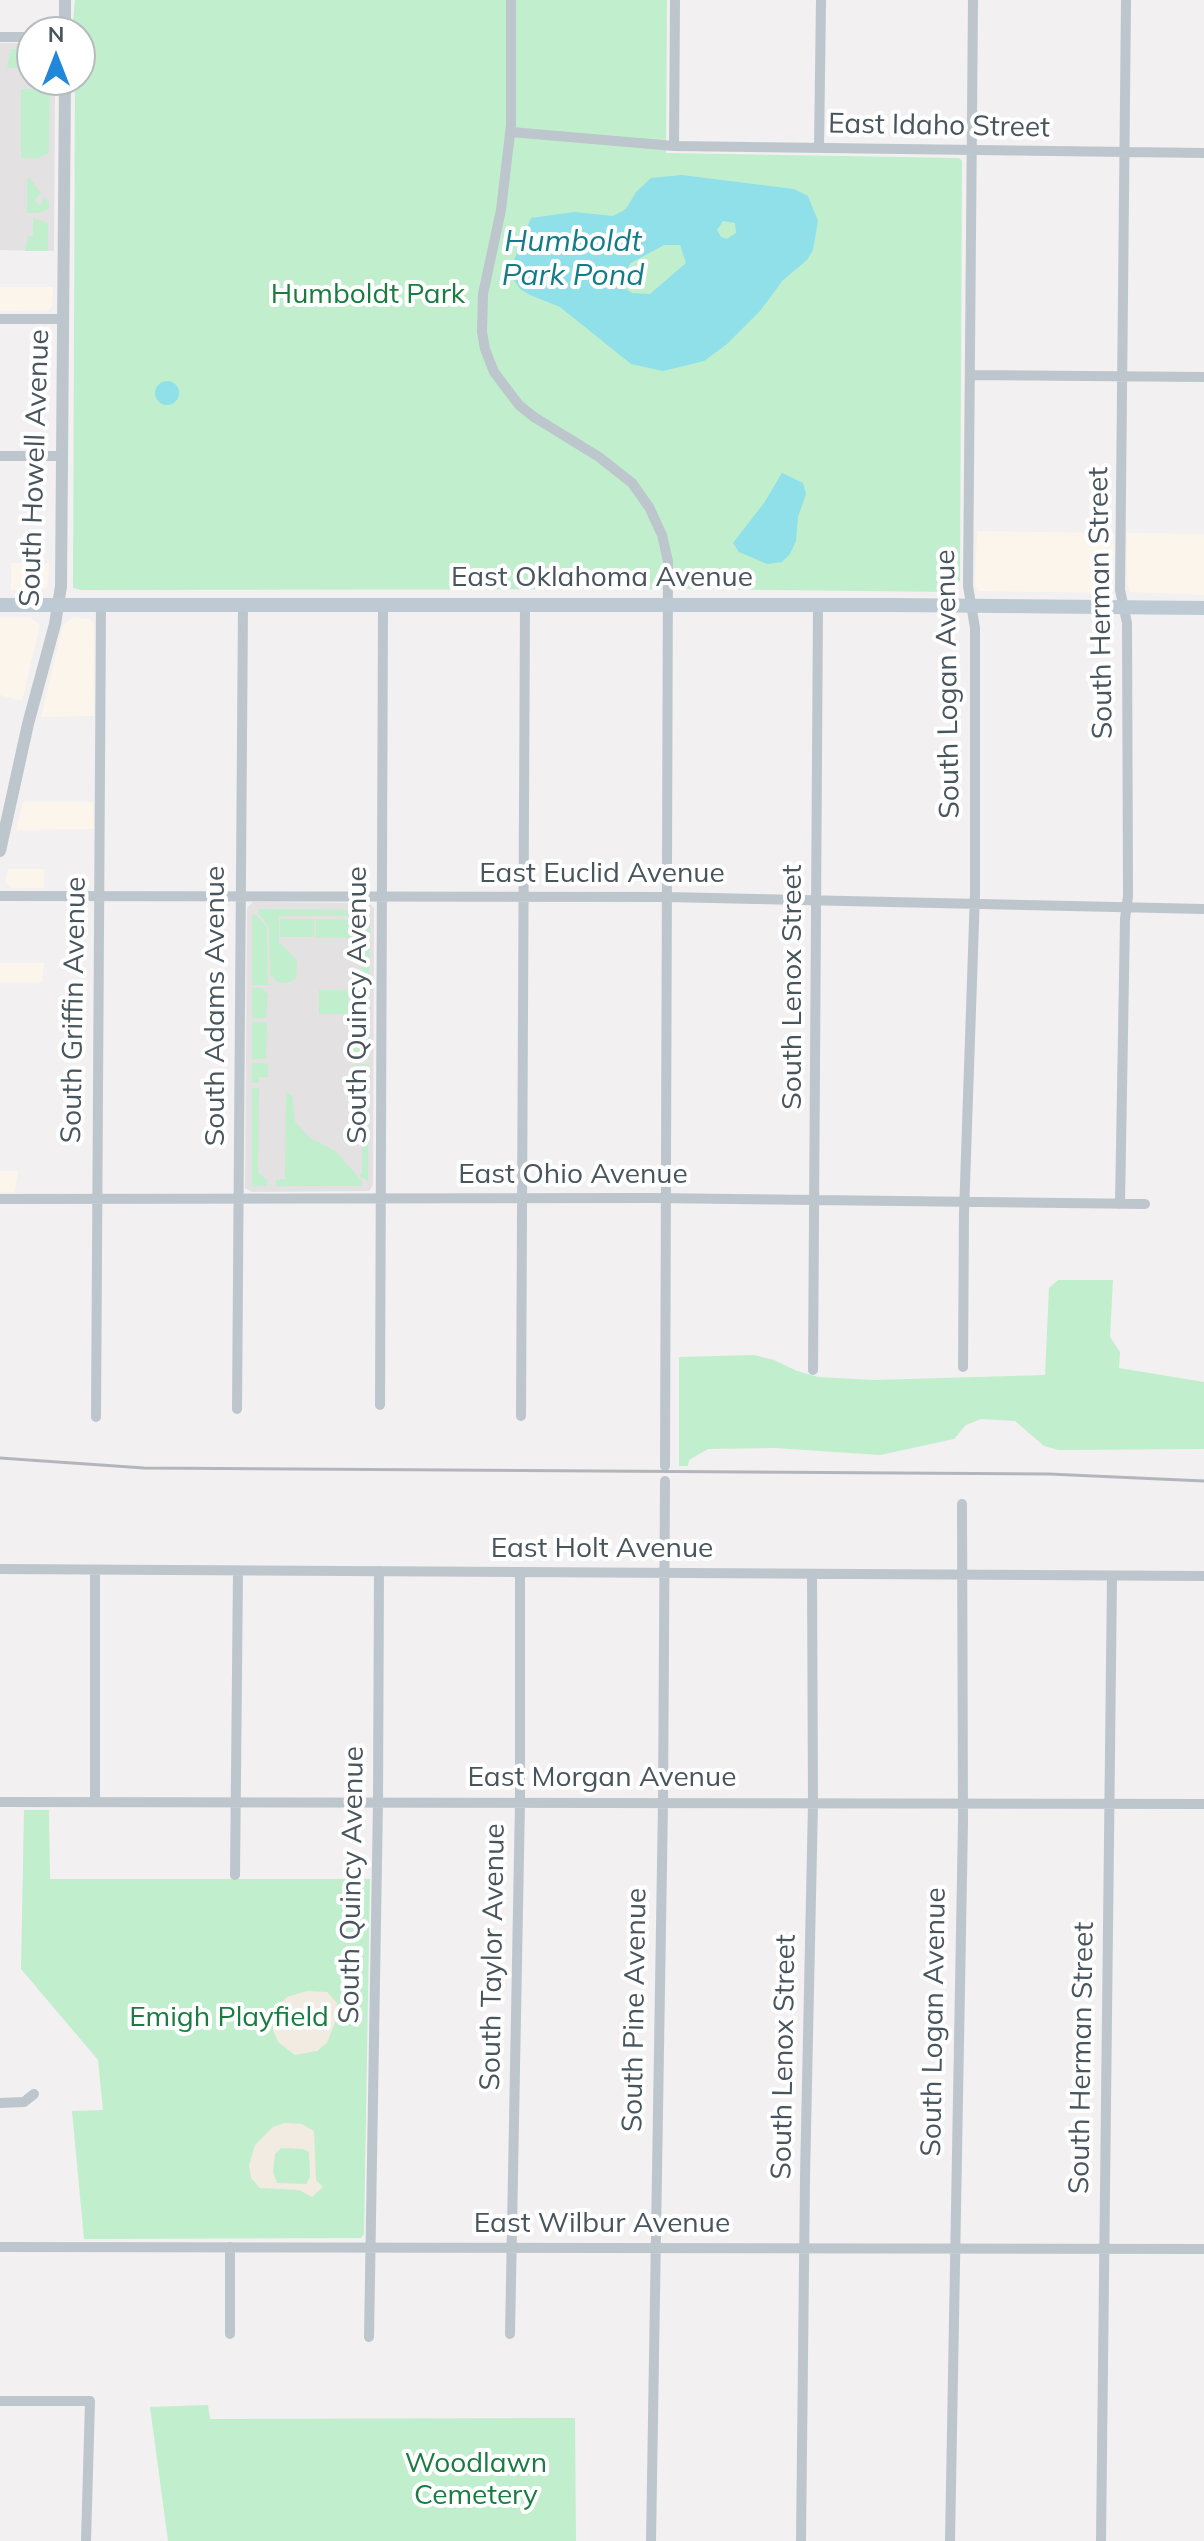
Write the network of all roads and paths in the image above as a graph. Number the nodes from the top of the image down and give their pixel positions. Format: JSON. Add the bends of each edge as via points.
{"nodes":[{"id":1,"x":511,"y":0,"type":"edge"},
{"id":2,"x":675,"y":0,"type":"edge"},
{"id":3,"x":821,"y":0,"type":"edge"},
{"id":4,"x":973,"y":0,"type":"edge"},
{"id":5,"x":1126,"y":0,"type":"edge"},
{"id":6,"x":65,"y":96,"type":"edge"},
{"id":7,"x":511,"y":132,"type":"junction"},
{"id":8,"x":674,"y":146,"type":"junction"},
{"id":9,"x":819,"y":148,"type":"junction"},
{"id":10,"x":972,"y":150,"type":"junction"},
{"id":11,"x":1125,"y":152,"type":"junction"},
{"id":12,"x":1204,"y":153,"type":"edge"},
{"id":13,"x":0,"y":319,"type":"edge"},
{"id":14,"x":63,"y":319,"type":"junction"},
{"id":15,"x":970,"y":375,"type":"junction"},
{"id":16,"x":1122,"y":376,"type":"junction"},
{"id":17,"x":1204,"y":377,"type":"edge"},
{"id":18,"x":0,"y":456,"type":"edge"},
{"id":19,"x":62,"y":456,"type":"junction"},
{"id":20,"x":101,"y":604,"type":"junction"},
{"id":21,"x":243,"y":604,"type":"junction"},
{"id":22,"x":383,"y":604,"type":"junction"},
{"id":23,"x":525,"y":604,"type":"junction"},
{"id":24,"x":0,"y":605,"type":"edge"},
{"id":25,"x":58,"y":605,"type":"junction"},
{"id":26,"x":669,"y":605,"type":"junction"},
{"id":27,"x":818,"y":605,"type":"junction"},
{"id":28,"x":970,"y":605,"type":"junction"},
{"id":29,"x":1124,"y":607,"type":"junction"},
{"id":30,"x":1204,"y":608,"type":"edge"},
{"id":31,"x":0,"y":851,"type":"edge"},
{"id":32,"x":0,"y":896,"type":"edge"},
{"id":33,"x":99,"y":896,"type":"junction"},
{"id":34,"x":241,"y":896,"type":"junction"},
{"id":35,"x":382,"y":897,"type":"junction"},
{"id":36,"x":524,"y":897,"type":"junction"},
{"id":37,"x":667,"y":897,"type":"junction"},
{"id":38,"x":817,"y":901,"type":"junction"},
{"id":39,"x":975,"y":904,"type":"junction"},
{"id":40,"x":1127,"y":907,"type":"junction"},
{"id":41,"x":1204,"y":909,"type":"edge"},
{"id":42,"x":0,"y":1199,"type":"edge"},
{"id":43,"x":96,"y":1199,"type":"junction"},
{"id":44,"x":239,"y":1199,"type":"junction"},
{"id":45,"x":381,"y":1199,"type":"junction"},
{"id":46,"x":522,"y":1199,"type":"junction"},
{"id":47,"x":666,"y":1199,"type":"junction"},
{"id":48,"x":815,"y":1200,"type":"junction"},
{"id":49,"x":964,"y":1202,"type":"junction"},
{"id":50,"x":1120,"y":1204,"type":"junction"},
{"id":51,"x":1145,"y":1204,"type":"dead end"},
{"id":52,"x":963,"y":1367,"type":"dead end"},
{"id":53,"x":813,"y":1370,"type":"dead end"},
{"id":54,"x":380,"y":1405,"type":"dead end"},
{"id":55,"x":237,"y":1409,"type":"dead end"},
{"id":56,"x":521,"y":1416,"type":"dead end"},
{"id":57,"x":96,"y":1417,"type":"dead end"},
{"id":58,"x":665,"y":1466,"type":"dead end"},
{"id":59,"x":665,"y":1481,"type":"dead end"},
{"id":60,"x":962,"y":1504,"type":"dead end"},
{"id":61,"x":0,"y":1569,"type":"edge"},
{"id":62,"x":95,"y":1570,"type":"junction"},
{"id":63,"x":238,"y":1571,"type":"junction"},
{"id":64,"x":379,"y":1571,"type":"junction"},
{"id":65,"x":520,"y":1572,"type":"junction"},
{"id":66,"x":664,"y":1573,"type":"junction"},
{"id":67,"x":812,"y":1574,"type":"junction"},
{"id":68,"x":962,"y":1575,"type":"junction"},
{"id":69,"x":1112,"y":1576,"type":"junction"},
{"id":70,"x":1204,"y":1576,"type":"edge"},
{"id":71,"x":0,"y":1802,"type":"edge"},
{"id":72,"x":95,"y":1802,"type":"junction"},
{"id":73,"x":236,"y":1802,"type":"junction"},
{"id":74,"x":378,"y":1802,"type":"junction"},
{"id":75,"x":520,"y":1802,"type":"junction"},
{"id":76,"x":663,"y":1803,"type":"junction"},
{"id":77,"x":813,"y":1803,"type":"junction"},
{"id":78,"x":963,"y":1803,"type":"junction"},
{"id":79,"x":1110,"y":1803,"type":"junction"},
{"id":80,"x":1204,"y":1804,"type":"edge"},
{"id":81,"x":235,"y":1875,"type":"dead end"},
{"id":82,"x":34,"y":2094,"type":"dead end"},
{"id":83,"x":0,"y":2103,"type":"edge"},
{"id":84,"x":0,"y":2247,"type":"edge"},
{"id":85,"x":230,"y":2247,"type":"junction"},
{"id":86,"x":371,"y":2247,"type":"junction"},
{"id":87,"x":511,"y":2248,"type":"junction"},
{"id":88,"x":805,"y":2248,"type":"junction"},
{"id":89,"x":954,"y":2248,"type":"junction"},
{"id":90,"x":1104,"y":2248,"type":"junction"},
{"id":91,"x":654,"y":2249,"type":"junction"},
{"id":92,"x":1204,"y":2249,"type":"edge"},
{"id":93,"x":230,"y":2334,"type":"dead end"},
{"id":94,"x":510,"y":2334,"type":"dead end"},
{"id":95,"x":369,"y":2337,"type":"dead end"},
{"id":96,"x":0,"y":2401,"type":"edge"},
{"id":97,"x":86,"y":2541,"type":"edge"},
{"id":98,"x":651,"y":2541,"type":"edge"},
{"id":99,"x":801,"y":2541,"type":"edge"},
{"id":100,"x":950,"y":2541,"type":"edge"},
{"id":101,"x":1101,"y":2541,"type":"edge"}],
"edges":[{"from":1,"to":7,"type":"street"},
{"from":2,"to":8,"type":"street"},
{"from":3,"to":9,"type":"street"},
{"from":4,"to":10,"type":"street","name":"South Logan Avenue"},
{"from":5,"to":11,"type":"street","name":"South Herman Street"},
{"from":6,"to":14,"type":"street","name":"South Howell Avenue"},
{"from":7,"to":8,"type":"street","name":"East Idaho Street"},
{"from":7,"to":26,"type":"street","via":[[483,294],[485,349],[494,372],[519,405],[599,457],[641,495],[662,535]]},
{"from":8,"to":9,"type":"street","name":"East Idaho Street"},
{"from":9,"to":10,"type":"street","name":"East Idaho Street"},
{"from":10,"to":11,"type":"street","name":"East Idaho Street"},
{"from":10,"to":15,"type":"street","name":"South Logan Avenue"},
{"from":11,"to":12,"type":"street","name":"East Idaho Street"},
{"from":11,"to":16,"type":"street","name":"South Herman Street"},
{"from":13,"to":14,"type":"street"},
{"from":14,"to":19,"type":"street","name":"South Howell Avenue"},
{"from":15,"to":16,"type":"street"},
{"from":15,"to":28,"type":"street","name":"South Logan Avenue"},
{"from":16,"to":17,"type":"street"},
{"from":16,"to":29,"type":"street","name":"South Herman Street"},
{"from":18,"to":19,"type":"street"},
{"from":19,"to":25,"type":"street","name":"South Howell Avenue"},
{"from":20,"to":21,"type":"main road","name":"East Oklahoma Avenue"},
{"from":20,"to":25,"type":"main road","name":"East Oklahoma Avenue"},
{"from":20,"to":33,"type":"street","name":"South Griffin Avenue"},
{"from":21,"to":22,"type":"main road","name":"East Oklahoma Avenue"},
{"from":21,"to":34,"type":"street","name":"South Adams Avenue"},
{"from":22,"to":23,"type":"main road","name":"East Oklahoma Avenue"},
{"from":22,"to":35,"type":"street","name":"South Quincy Avenue"},
{"from":23,"to":26,"type":"main road","name":"East Oklahoma Avenue"},
{"from":23,"to":36,"type":"street"},
{"from":24,"to":25,"type":"main road","name":"East Oklahoma Avenue"},
{"from":25,"to":31,"type":"street","name":"South Howell Avenue"},
{"from":26,"to":27,"type":"main road","name":"East Oklahoma Avenue"},
{"from":26,"to":37,"type":"street"},
{"from":27,"to":28,"type":"main road","name":"East Oklahoma Avenue"},
{"from":27,"to":38,"type":"street","name":"South Lenox Street"},
{"from":28,"to":29,"type":"main road","name":"East Oklahoma Avenue"},
{"from":28,"to":39,"type":"street","name":"South Logan Avenue","via":[[975,625]]},
{"from":29,"to":30,"type":"main road","name":"East Oklahoma Avenue"},
{"from":29,"to":40,"type":"street","name":"South Herman Street"},
{"from":32,"to":33,"type":"street","name":"East Euclid Avenue"},
{"from":33,"to":34,"type":"street","name":"East Euclid Avenue"},
{"from":33,"to":43,"type":"street","name":"South Griffin Avenue"},
{"from":34,"to":35,"type":"street","name":"East Euclid Avenue"},
{"from":34,"to":44,"type":"street","name":"South Adams Avenue"},
{"from":35,"to":36,"type":"street","name":"East Euclid Avenue"},
{"from":35,"to":45,"type":"street","name":"South Quincy Avenue"},
{"from":36,"to":37,"type":"street","name":"East Euclid Avenue"},
{"from":36,"to":46,"type":"street"},
{"from":37,"to":38,"type":"street","name":"East Euclid Avenue"},
{"from":37,"to":47,"type":"street"},
{"from":38,"to":39,"type":"street","name":"East Euclid Avenue"},
{"from":38,"to":48,"type":"street","name":"South Lenox Street"},
{"from":39,"to":40,"type":"street","name":"East Euclid Avenue"},
{"from":39,"to":49,"type":"street","name":"South Logan Avenue"},
{"from":40,"to":41,"type":"street","name":"East Euclid Avenue"},
{"from":40,"to":50,"type":"street","name":"South Herman Street"},
{"from":42,"to":43,"type":"street","name":"East Ohio Avenue"},
{"from":43,"to":44,"type":"street","name":"East Ohio Avenue"},
{"from":43,"to":57,"type":"street","name":"South Griffin Avenue"},
{"from":44,"to":45,"type":"street","name":"East Ohio Avenue"},
{"from":44,"to":55,"type":"street","name":"South Adams Avenue"},
{"from":45,"to":46,"type":"street","name":"East Ohio Avenue"},
{"from":45,"to":54,"type":"street","name":"South Quincy Avenue"},
{"from":46,"to":47,"type":"street","name":"East Ohio Avenue"},
{"from":46,"to":56,"type":"street"},
{"from":47,"to":48,"type":"street","name":"East Ohio Avenue"},
{"from":47,"to":58,"type":"street"},
{"from":48,"to":49,"type":"street","name":"East Ohio Avenue"},
{"from":48,"to":53,"type":"street","name":"South Lenox Street"},
{"from":49,"to":50,"type":"street","name":"East Ohio Avenue"},
{"from":49,"to":52,"type":"street","name":"South Logan Avenue"},
{"from":50,"to":51,"type":"street","name":"East Ohio Avenue"},
{"from":59,"to":66,"type":"street","name":"South Pine Avenue"},
{"from":60,"to":68,"type":"street","name":"South Logan Avenue"},
{"from":61,"to":62,"type":"street","name":"East Holt Avenue"},
{"from":62,"to":63,"type":"street","name":"East Holt Avenue"},
{"from":62,"to":72,"type":"street"},
{"from":63,"to":64,"type":"street","name":"East Holt Avenue"},
{"from":63,"to":73,"type":"street"},
{"from":64,"to":65,"type":"street","name":"East Holt Avenue"},
{"from":64,"to":74,"type":"street","name":"South Quincy Avenue"},
{"from":65,"to":66,"type":"street","name":"East Holt Avenue"},
{"from":65,"to":75,"type":"street","name":"South Taylor Avenue"},
{"from":66,"to":67,"type":"street","name":"East Holt Avenue"},
{"from":66,"to":76,"type":"street","name":"South Pine Avenue"},
{"from":67,"to":68,"type":"street","name":"East Holt Avenue"},
{"from":67,"to":77,"type":"street","name":"South Lenox Street"},
{"from":68,"to":69,"type":"street","name":"East Holt Avenue"},
{"from":68,"to":78,"type":"street","name":"South Logan Avenue"},
{"from":69,"to":70,"type":"street","name":"East Holt Avenue"},
{"from":69,"to":79,"type":"street","name":"South Herman Street"},
{"from":71,"to":72,"type":"street","name":"East Morgan Avenue"},
{"from":72,"to":73,"type":"street","name":"East Morgan Avenue"},
{"from":73,"to":74,"type":"street","name":"East Morgan Avenue"},
{"from":73,"to":81,"type":"street"},
{"from":74,"to":75,"type":"street","name":"East Morgan Avenue"},
{"from":74,"to":86,"type":"street","name":"South Quincy Avenue"},
{"from":75,"to":76,"type":"street","name":"East Morgan Avenue"},
{"from":75,"to":87,"type":"street","name":"South Taylor Avenue"},
{"from":76,"to":77,"type":"street","name":"East Morgan Avenue"},
{"from":76,"to":91,"type":"street","name":"South Pine Avenue"},
{"from":77,"to":78,"type":"street","name":"East Morgan Avenue"},
{"from":77,"to":88,"type":"street","name":"South Lenox Street"},
{"from":78,"to":79,"type":"street","name":"East Morgan Avenue"},
{"from":78,"to":89,"type":"street","name":"South Logan Avenue"},
{"from":79,"to":80,"type":"street","name":"East Morgan Avenue"},
{"from":79,"to":90,"type":"street","name":"South Herman Street"},
{"from":82,"to":83,"type":"street","via":[[24,2102]]},
{"from":84,"to":85,"type":"street","name":"East Wilbur Avenue"},
{"from":85,"to":86,"type":"street","name":"East Wilbur Avenue"},
{"from":85,"to":93,"type":"street"},
{"from":86,"to":87,"type":"street","name":"East Wilbur Avenue"},
{"from":86,"to":95,"type":"street","name":"South Quincy Avenue"},
{"from":87,"to":91,"type":"street","name":"East Wilbur Avenue"},
{"from":87,"to":94,"type":"street","name":"South Taylor Avenue"},
{"from":88,"to":89,"type":"street","name":"East Wilbur Avenue"},
{"from":88,"to":91,"type":"street","name":"East Wilbur Avenue"},
{"from":88,"to":99,"type":"street","name":"South Lenox Street"},
{"from":89,"to":90,"type":"street","name":"East Wilbur Avenue"},
{"from":89,"to":100,"type":"street","name":"South Logan Avenue"},
{"from":90,"to":92,"type":"street","name":"East Wilbur Avenue"},
{"from":90,"to":101,"type":"street","name":"South Herman Street"},
{"from":91,"to":98,"type":"street","name":"South Pine Avenue"},
{"from":96,"to":97,"type":"street","via":[[90,2401]]}]}
